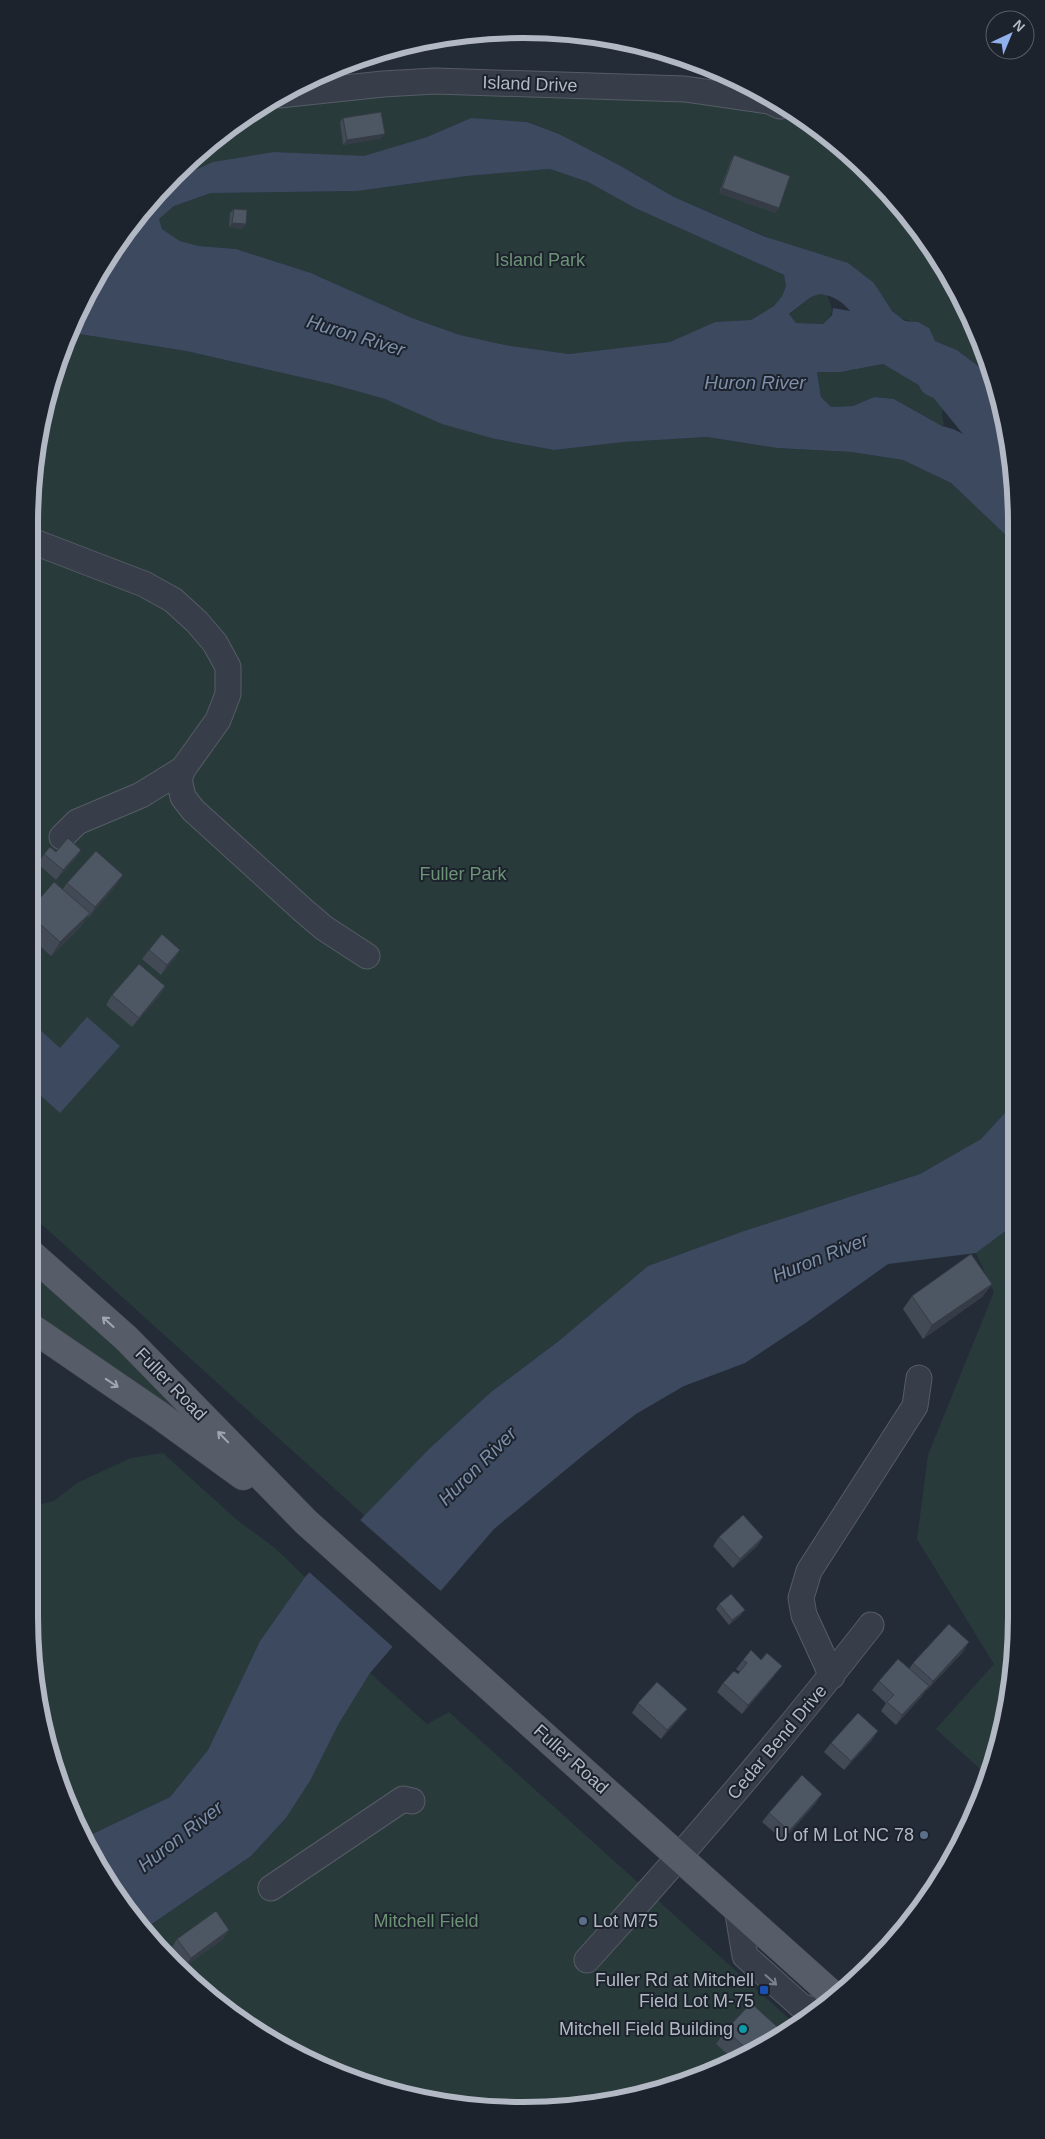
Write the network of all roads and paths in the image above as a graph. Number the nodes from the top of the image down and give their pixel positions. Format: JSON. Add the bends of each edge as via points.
{"nodes":[{"id":1,"x":298,"y":93,"type":"edge"},
{"id":2,"x":761,"y":100,"type":"edge"},
{"id":3,"x":38,"y":543,"type":"edge"},
{"id":4,"x":183,"y":769,"type":"junction"},
{"id":5,"x":62,"y":837,"type":"dead end"},
{"id":6,"x":367,"y":956,"type":"dead end"},
{"id":7,"x":38,"y":1260,"type":"edge"},
{"id":8,"x":38,"y":1332,"type":"edge"},
{"id":9,"x":919,"y":1378,"type":"dead end"},
{"id":10,"x":306,"y":1522,"type":"junction"},
{"id":11,"x":871,"y":1625,"type":"dead end"},
{"id":12,"x":832,"y":1676,"type":"junction"},
{"id":13,"x":412,"y":1801,"type":"dead end"},
{"id":14,"x":680,"y":1857,"type":"junction"},
{"id":15,"x":271,"y":1888,"type":"dead end"},
{"id":16,"x":737,"y":1908,"type":"junction"},
{"id":17,"x":587,"y":1960,"type":"dead end"},
{"id":18,"x":829,"y":1992,"type":"edge"},
{"id":19,"x":808,"y":2009,"type":"edge"}],
"edges":[{"from":1,"to":2,"type":"street","name":"Island Drive","via":[[436,81],[685,89]]},
{"from":3,"to":4,"type":"street","via":[[144,584],[166,596],[197,622],[215,643],[228,667],[228,694],[218,720]]},
{"from":4,"to":5,"type":"street","via":[[141,794],[77,822]]},
{"from":4,"to":6,"type":"street","via":[[179,785],[193,810],[311,917]]},
{"from":10,"to":7,"type":"main road","name":"Fuller Road","one_way":true,"via":[[126,1338]]},
{"from":8,"to":10,"type":"main road","name":"Fuller Road","one_way":true},
{"from":9,"to":12,"type":"street","via":[[915,1406],[809,1571],[801,1598],[804,1616]]},
{"from":10,"to":14,"type":"main road","name":"Fuller Road"},
{"from":11,"to":12,"type":"street","name":"Cedar Bend Drive"},
{"from":12,"to":14,"type":"street","name":"Cedar Bend Drive"},
{"from":13,"to":15,"type":"street","via":[[403,1799]]},
{"from":14,"to":16,"type":"main road","name":"Fuller Road"},
{"from":14,"to":17,"type":"street","name":"Cedar Bend Drive"},
{"from":16,"to":18,"type":"main road","name":"Fuller Road"},
{"from":16,"to":19,"type":"street","one_way":true,"via":[[745,1956]]}]}
